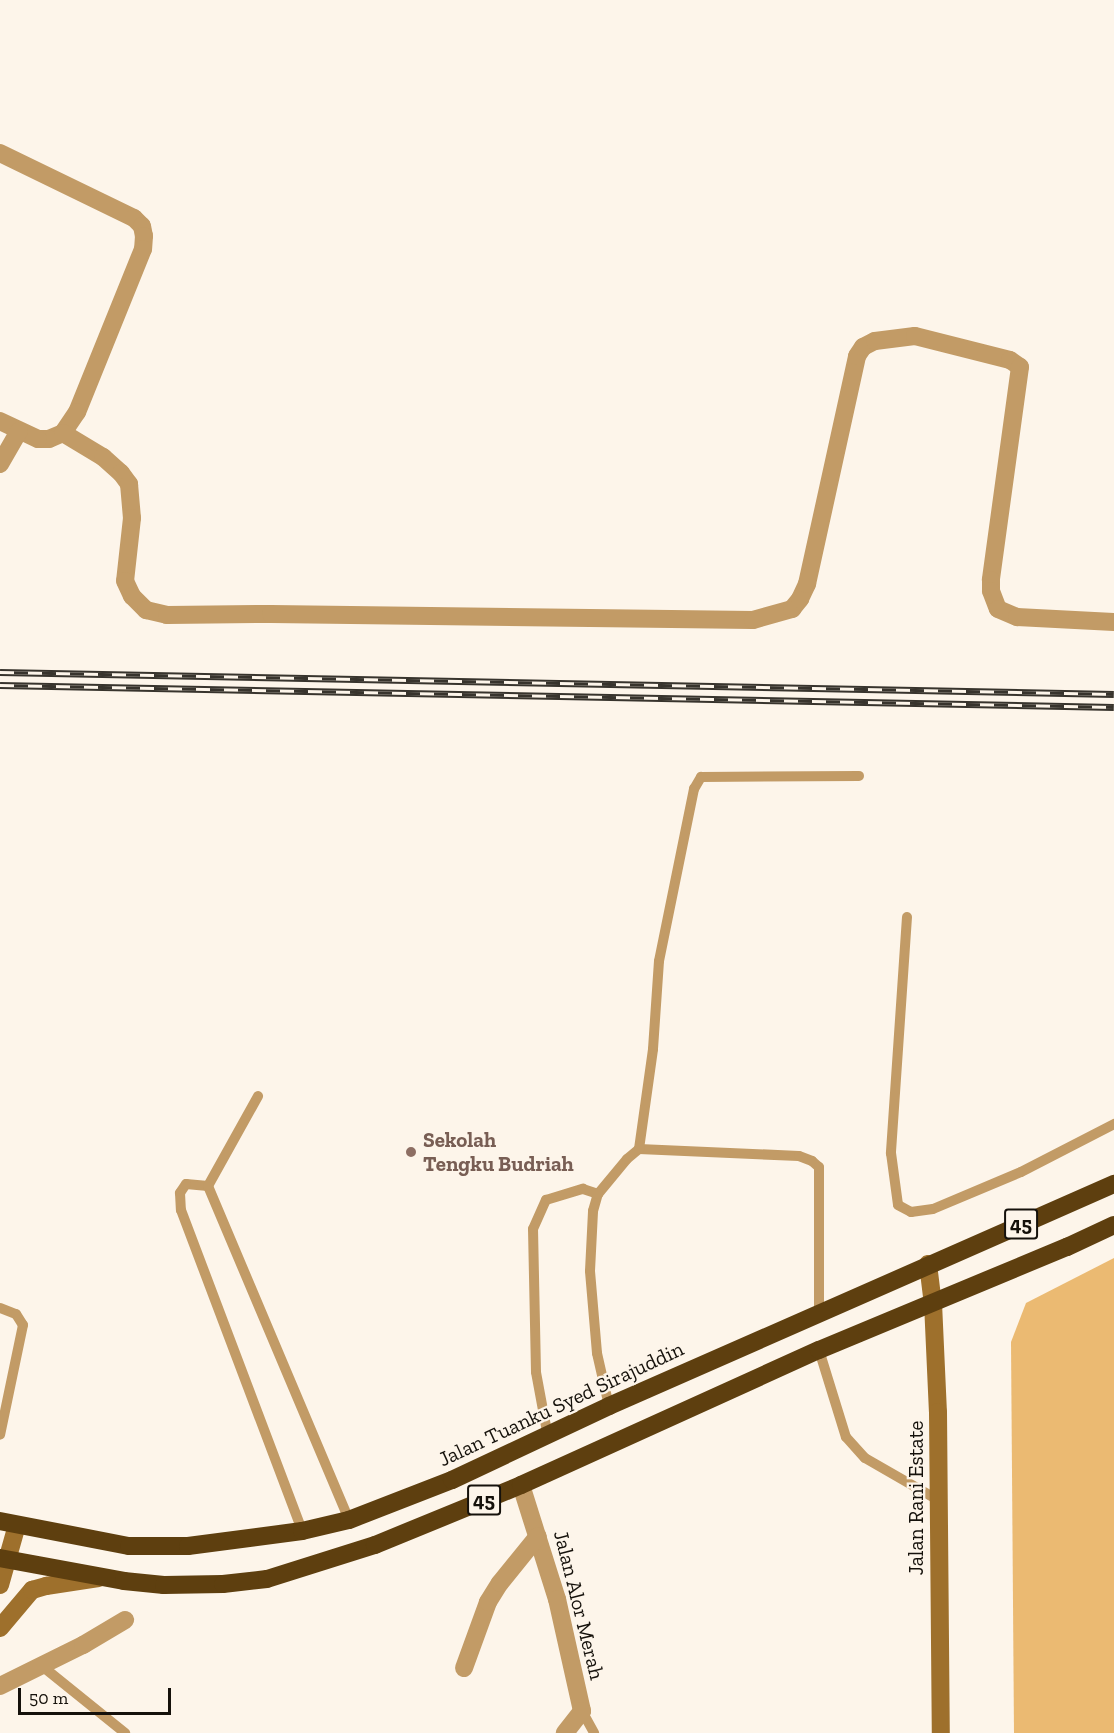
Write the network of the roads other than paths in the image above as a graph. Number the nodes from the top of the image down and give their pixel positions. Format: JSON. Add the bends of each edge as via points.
{"nodes":[{"id":1,"x":0,"y":153,"type":"edge"},
{"id":2,"x":0,"y":421,"type":"edge"},
{"id":3,"x":19,"y":431,"type":"junction"},
{"id":4,"x":63,"y":432,"type":"junction"},
{"id":5,"x":0,"y":464,"type":"edge"},
{"id":6,"x":1114,"y":621,"type":"edge"},
{"id":7,"x":859,"y":776,"type":"dead end"},
{"id":8,"x":907,"y":917,"type":"dead end"},
{"id":9,"x":258,"y":1096,"type":"dead end"},
{"id":10,"x":1114,"y":1124,"type":"edge"},
{"id":11,"x":639,"y":1149,"type":"junction"},
{"id":12,"x":1114,"y":1184,"type":"edge"},
{"id":13,"x":208,"y":1186,"type":"junction"},
{"id":14,"x":598,"y":1194,"type":"junction"},
{"id":15,"x":1114,"y":1225,"type":"edge"},
{"id":16,"x":928,"y":1264,"type":"junction"},
{"id":17,"x":933,"y":1303,"type":"junction"},
{"id":18,"x":0,"y":1308,"type":"edge"},
{"id":19,"x":819,"y":1313,"type":"junction"},
{"id":20,"x":819,"y":1350,"type":"junction"},
{"id":21,"x":609,"y":1406,"type":"junction"},
{"id":22,"x":0,"y":1435,"type":"edge"},
{"id":23,"x":548,"y":1437,"type":"junction"},
{"id":24,"x":521,"y":1485,"type":"junction"},
{"id":25,"x":938,"y":1500,"type":"junction"},
{"id":26,"x":349,"y":1520,"type":"junction"},
{"id":27,"x":8,"y":1523,"type":"edge"},
{"id":28,"x":302,"y":1531,"type":"junction"},
{"id":29,"x":538,"y":1536,"type":"junction"},
{"id":30,"x":4,"y":1559,"type":"edge"},
{"id":31,"x":103,"y":1577,"type":"junction"},
{"id":32,"x":0,"y":1585,"type":"edge"},
{"id":33,"x":124,"y":1620,"type":"dead end"},
{"id":34,"x":0,"y":1628,"type":"edge"},
{"id":35,"x":42,"y":1666,"type":"junction"},
{"id":36,"x":465,"y":1668,"type":"dead end"},
{"id":37,"x":0,"y":1686,"type":"edge"},
{"id":38,"x":582,"y":1711,"type":"junction"},
{"id":39,"x":125,"y":1733,"type":"edge"},
{"id":40,"x":565,"y":1733,"type":"edge"},
{"id":41,"x":594,"y":1733,"type":"edge"},
{"id":42,"x":941,"y":1733,"type":"edge"}],
"edges":[{"from":1,"to":4,"type":"street","via":[[134,218],[142,226],[143,249],[77,412]]},
{"from":2,"to":3,"type":"street"},
{"from":3,"to":4,"type":"street","via":[[38,439]]},
{"from":3,"to":5,"type":"street"},
{"from":4,"to":6,"type":"street","via":[[103,457],[129,484],[132,518],[125,581],[132,596],[146,610],[166,615],[753,620],[792,609],[807,584],[857,356],[874,341],[915,336],[1010,360],[1020,367],[991,580],[998,609],[1017,617]]},
{"from":7,"to":11,"type":"lane","via":[[701,777],[694,789],[659,961],[653,1049]]},
{"from":8,"to":10,"type":"lane","via":[[891,1153],[897,1205],[911,1212],[933,1209],[1021,1172]]},
{"from":9,"to":13,"type":"lane"},
{"from":11,"to":14,"type":"lane"},
{"from":11,"to":19,"type":"lane","via":[[799,1156],[819,1167]]},
{"from":12,"to":16,"type":"highway","name":"Jalan Tuanku Syed Sirajuddin","number":"45"},
{"from":13,"to":26,"type":"lane"},
{"from":13,"to":28,"type":"lane","via":[[186,1184],[180,1193],[181,1210]]},
{"from":14,"to":21,"type":"lane","via":[[593,1211],[590,1271],[597,1353]]},
{"from":14,"to":23,"type":"lane","via":[[583,1190],[546,1200],[533,1229],[536,1372]]},
{"from":15,"to":17,"type":"highway","number":"45"},
{"from":16,"to":17,"type":"street","name":"Jalan Rani Estate"},
{"from":16,"to":19,"type":"highway","name":"Jalan Tuanku Syed Sirajuddin","number":"45"},
{"from":17,"to":20,"type":"highway","number":"45"},
{"from":17,"to":25,"type":"street","name":"Jalan Rani Estate"},
{"from":18,"to":22,"type":"lane","via":[[16,1314],[23,1325]]},
{"from":19,"to":21,"type":"highway","name":"Jalan Tuanku Syed Sirajuddin","number":"45"},
{"from":20,"to":24,"type":"highway","number":"45"},
{"from":20,"to":25,"type":"lane","via":[[846,1437],[865,1458]]},
{"from":21,"to":23,"type":"highway","name":"Jalan Tuanku Syed Sirajuddin","number":"45"},
{"from":23,"to":26,"type":"highway","name":"Jalan Tuanku Syed Sirajuddin","number":"45"},
{"from":24,"to":29,"type":"street","name":"Jalan Alor Merah"},
{"from":24,"to":31,"type":"highway","number":"45","via":[[375,1545],[267,1579],[164,1585]]},
{"from":25,"to":42,"type":"street","name":"Jalan Rani Estate"},
{"from":26,"to":28,"type":"highway","name":"Jalan Tuanku Syed Sirajuddin","number":"45"},
{"from":27,"to":28,"type":"highway","name":"Jalan Tuanku Syed Sirajuddin","number":"45","via":[[129,1546],[188,1546]]},
{"from":27,"to":30,"type":"street"},
{"from":29,"to":36,"type":"street","via":[[489,1602]]},
{"from":29,"to":38,"type":"street","name":"Jalan Alor Merah","via":[[557,1599]]},
{"from":30,"to":31,"type":"highway","number":"45"},
{"from":30,"to":32,"type":"street"},
{"from":31,"to":34,"type":"street","via":[[32,1590]]},
{"from":33,"to":35,"type":"street"},
{"from":35,"to":37,"type":"street"},
{"from":35,"to":39,"type":"lane"},
{"from":38,"to":40,"type":"street","name":"Jalan Alor Merah"},
{"from":38,"to":41,"type":"lane"}]}
